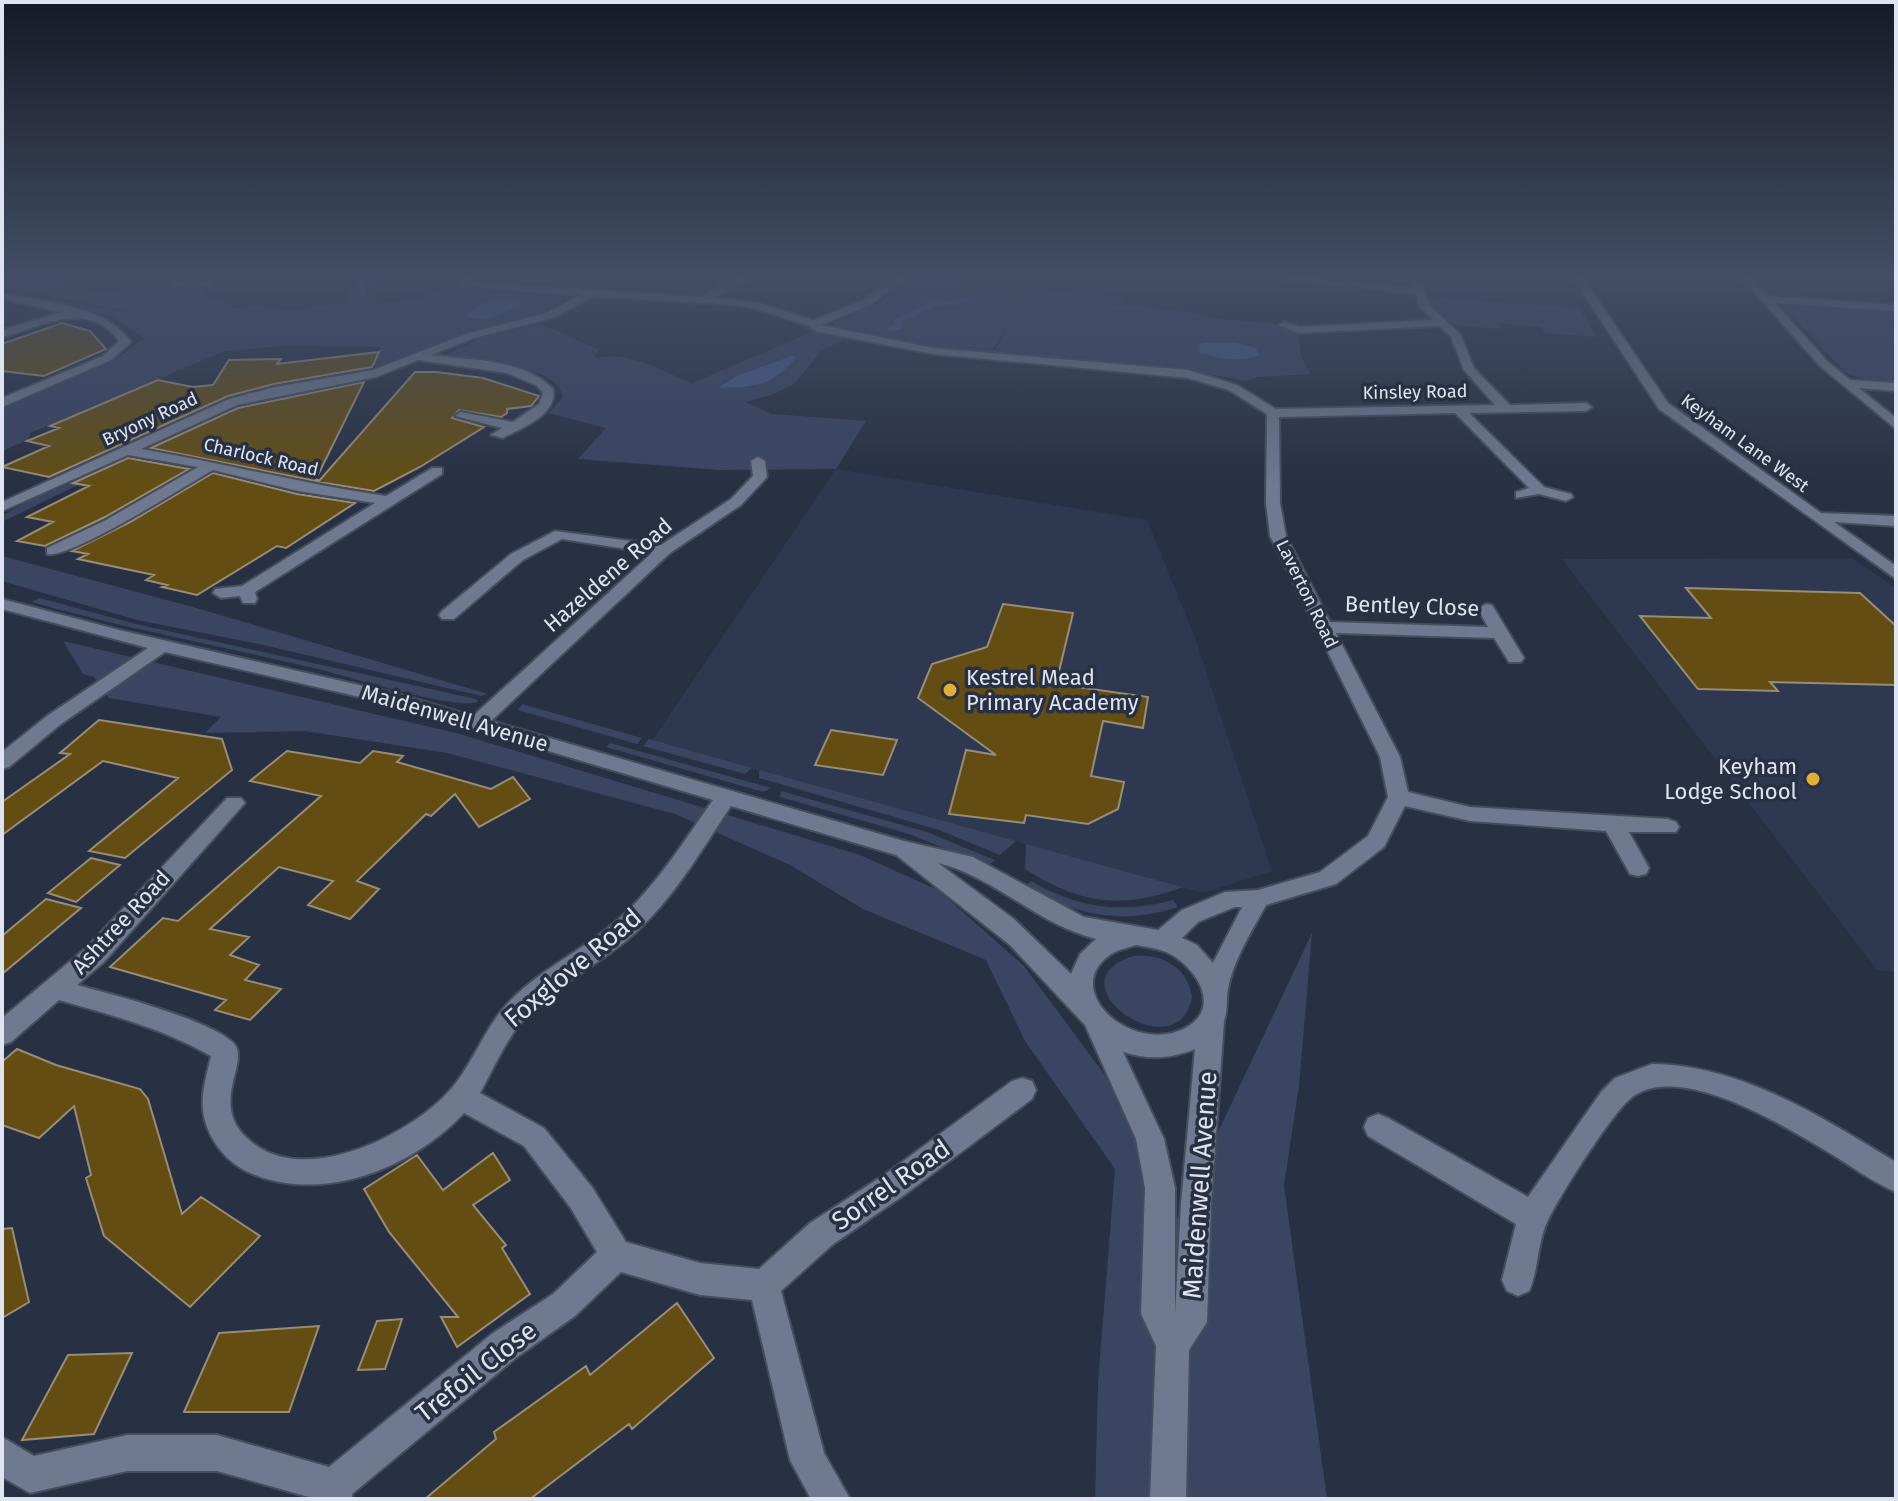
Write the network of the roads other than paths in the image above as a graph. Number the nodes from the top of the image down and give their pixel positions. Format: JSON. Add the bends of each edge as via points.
{"nodes":[{"id":1,"x":122,"y":345,"type":"edge"},
{"id":2,"x":448,"y":345,"type":"edge"},
{"id":3,"x":894,"y":345,"type":"edge"},
{"id":4,"x":1459,"y":345,"type":"edge"},
{"id":5,"x":1623,"y":345,"type":"edge"},
{"id":6,"x":1808,"y":345,"type":"edge"},
{"id":7,"x":419,"y":357,"type":"junction"},
{"id":8,"x":1844,"y":383,"type":"junction"},
{"id":9,"x":1896,"y":387,"type":"edge"},
{"id":10,"x":2,"y":403,"type":"edge"},
{"id":11,"x":1586,"y":407,"type":"dead end"},
{"id":12,"x":1506,"y":408,"type":"junction"},
{"id":13,"x":1558,"y":408,"type":"junction"},
{"id":14,"x":1459,"y":410,"type":"junction"},
{"id":15,"x":1273,"y":413,"type":"junction"},
{"id":16,"x":461,"y":416,"type":"dead end"},
{"id":17,"x":1574,"y":421,"type":"dead end"},
{"id":18,"x":1896,"y":425,"type":"edge"},
{"id":19,"x":514,"y":426,"type":"junction"},
{"id":20,"x":498,"y":435,"type":"dead end"},
{"id":21,"x":125,"y":450,"type":"junction"},
{"id":22,"x":758,"y":461,"type":"dead end"},
{"id":23,"x":211,"y":465,"type":"junction"},
{"id":24,"x":437,"y":471,"type":"dead end"},
{"id":25,"x":1539,"y":490,"type":"junction"},
{"id":26,"x":1521,"y":495,"type":"dead end"},
{"id":27,"x":1566,"y":497,"type":"dead end"},
{"id":28,"x":388,"y":501,"type":"junction"},
{"id":29,"x":2,"y":507,"type":"edge"},
{"id":30,"x":1816,"y":517,"type":"junction"},
{"id":31,"x":1896,"y":521,"type":"edge"},
{"id":32,"x":664,"y":550,"type":"junction"},
{"id":33,"x":53,"y":551,"type":"dead end"},
{"id":34,"x":1896,"y":574,"type":"edge"},
{"id":35,"x":221,"y":593,"type":"dead end"},
{"id":36,"x":2,"y":604,"type":"edge"},
{"id":37,"x":1486,"y":609,"type":"dead end"},
{"id":38,"x":448,"y":615,"type":"dead end"},
{"id":39,"x":1323,"y":627,"type":"junction"},
{"id":40,"x":1500,"y":633,"type":"junction"},
{"id":41,"x":162,"y":646,"type":"junction"},
{"id":42,"x":1515,"y":658,"type":"dead end"},
{"id":43,"x":477,"y":723,"type":"junction"},
{"id":44,"x":2,"y":762,"type":"edge"},
{"id":45,"x":727,"y":796,"type":"junction"},
{"id":46,"x":1399,"y":797,"type":"junction"},
{"id":47,"x":234,"y":803,"type":"dead end"},
{"id":48,"x":1614,"y":825,"type":"junction"},
{"id":49,"x":1668,"y":827,"type":"dead end"},
{"id":50,"x":904,"y":849,"type":"junction"},
{"id":51,"x":1638,"y":868,"type":"dead end"},
{"id":52,"x":1258,"y":899,"type":"junction"},
{"id":53,"x":1137,"y":937,"type":"junction"},
{"id":54,"x":1163,"y":940,"type":"junction"},
{"id":55,"x":56,"y":989,"type":"junction"},
{"id":56,"x":1213,"y":1006,"type":"junction"},
{"id":57,"x":1091,"y":1014,"type":"junction"},
{"id":58,"x":2,"y":1034,"type":"edge"},
{"id":59,"x":1022,"y":1090,"type":"dead end"},
{"id":60,"x":461,"y":1097,"type":"junction"},
{"id":61,"x":1378,"y":1127,"type":"dead end"},
{"id":62,"x":1896,"y":1178,"type":"edge"},
{"id":63,"x":1533,"y":1217,"type":"junction"},
{"id":64,"x":616,"y":1255,"type":"junction"},
{"id":65,"x":1518,"y":1280,"type":"dead end"},
{"id":66,"x":764,"y":1285,"type":"junction"},
{"id":67,"x":1173,"y":1344,"type":"junction"},
{"id":68,"x":2,"y":1455,"type":"edge"},
{"id":69,"x":334,"y":1493,"type":"edge"},
{"id":70,"x":832,"y":1499,"type":"edge"},
{"id":71,"x":1168,"y":1499,"type":"edge"}],
"edges":[{"from":1,"to":10,"type":"street","via":[[107,358]]},
{"from":2,"to":7,"type":"street","name":"Bryony Road"},
{"from":3,"to":15,"type":"street","via":[[1188,374],[1255,397]]},
{"from":4,"to":12,"type":"street","via":[[1468,368]]},
{"from":5,"to":30,"type":"street","name":"Keyham Lane West","via":[[1663,406]]},
{"from":6,"to":8,"type":"street"},
{"from":7,"to":19,"type":"street","via":[[508,370],[543,383],[548,402]]},
{"from":7,"to":21,"type":"street","name":"Bryony Road","via":[[360,377],[241,399]]},
{"from":8,"to":9,"type":"street"},
{"from":8,"to":18,"type":"street"},
{"from":11,"to":13,"type":"street","name":"Kinsley Road"},
{"from":12,"to":13,"type":"street","name":"Kinsley Road"},
{"from":12,"to":14,"type":"street","name":"Kinsley Road"},
{"from":13,"to":17,"type":"street"},
{"from":14,"to":15,"type":"street","name":"Kinsley Road"},
{"from":14,"to":25,"type":"street"},
{"from":15,"to":39,"type":"street","name":"Laverton Road","via":[[1278,536]]},
{"from":16,"to":19,"type":"street"},
{"from":19,"to":20,"type":"street"},
{"from":21,"to":23,"type":"street","name":"Charlock Road"},
{"from":21,"to":29,"type":"street","name":"Bryony Road"},
{"from":22,"to":32,"type":"street","name":"Hazeldene Road","via":[[760,477],[742,495]]},
{"from":23,"to":28,"type":"street","name":"Charlock Road","via":[[298,487]]},
{"from":23,"to":33,"type":"street","via":[[80,544]]},
{"from":24,"to":28,"type":"street"},
{"from":25,"to":26,"type":"street"},
{"from":25,"to":27,"type":"street"},
{"from":28,"to":35,"type":"street","via":[[248,595]]},
{"from":30,"to":31,"type":"street"},
{"from":30,"to":34,"type":"street","name":"Keyham Lane West"},
{"from":32,"to":38,"type":"street","via":[[560,534],[517,557]]},
{"from":32,"to":43,"type":"street","name":"Hazeldene Road"},
{"from":36,"to":41,"type":"street","name":"Maidenwell Avenue"},
{"from":37,"to":40,"type":"street","name":"Bentley Close"},
{"from":39,"to":40,"type":"street","name":"Bentley Close"},
{"from":39,"to":46,"type":"street","name":"Laverton Road","via":[[1390,757]]},
{"from":40,"to":42,"type":"street","name":"Bentley Close"},
{"from":41,"to":43,"type":"street","name":"Maidenwell Avenue"},
{"from":41,"to":44,"type":"street"},
{"from":43,"to":45,"type":"street","name":"Maidenwell Avenue"},
{"from":45,"to":50,"type":"street","name":"Maidenwell Avenue"},
{"from":45,"to":60,"type":"street","name":"Foxglove Road","via":[[636,917],[550,979],[508,1019]]},
{"from":46,"to":48,"type":"street","via":[[1470,814]]},
{"from":46,"to":52,"type":"street","via":[[1376,841],[1328,878]]},
{"from":47,"to":55,"type":"street","name":"Ashtree Road","via":[[95,955]]},
{"from":48,"to":49,"type":"street"},
{"from":48,"to":51,"type":"street"},
{"from":50,"to":53,"type":"street","name":"Maidenwell Avenue","via":[[964,863],[1073,923]]},
{"from":50,"to":57,"type":"street","name":"Maidenwell Avenue","via":[[1000,921]]},
{"from":52,"to":54,"type":"street","via":[[1233,898],[1194,914]]},
{"from":52,"to":56,"type":"street","via":[[1234,942]]},
{"from":53,"to":54,"type":"street","name":"Maidenwell Avenue"},
{"from":53,"to":57,"type":"street","name":"Maidenwell Avenue","via":[[1112,942],[1086,962],[1080,983]]},
{"from":54,"to":56,"type":"street","name":"Maidenwell Avenue","via":[[1197,960],[1212,980]]},
{"from":55,"to":58,"type":"street","name":"Ashtree Road"},
{"from":55,"to":60,"type":"street","name":"Foxglove Road","via":[[133,1011],[225,1051],[216,1113],[221,1129],[237,1150],[285,1171],[352,1166],[384,1155],[416,1137]]},
{"from":56,"to":57,"type":"street","name":"Maidenwell Avenue","via":[[1206,1029],[1189,1041],[1154,1048],[1122,1041]]},
{"from":56,"to":67,"type":"street","name":"Maidenwell Avenue","via":[[1191,1322]]},
{"from":57,"to":67,"type":"street","name":"Maidenwell Avenue","via":[[1150,1139],[1161,1201],[1157,1314]]},
{"from":59,"to":66,"type":"street","name":"Sorrel Road","via":[[821,1234]]},
{"from":60,"to":64,"type":"street","via":[[534,1137],[581,1197]]},
{"from":61,"to":63,"type":"street"},
{"from":62,"to":63,"type":"street","via":[[1733,1088],[1663,1075],[1626,1086],[1589,1130]]},
{"from":63,"to":65,"type":"street"},
{"from":64,"to":66,"type":"street","via":[[700,1279]]},
{"from":64,"to":69,"type":"street","name":"Trefoil Close","via":[[564,1305],[505,1345]]},
{"from":66,"to":70,"type":"street","via":[[808,1460]]},
{"from":67,"to":71,"type":"street","name":"Maidenwell Avenue"},
{"from":68,"to":69,"type":"street","name":"Trefoil Close","via":[[30,1475],[127,1453],[217,1453]]}]}
